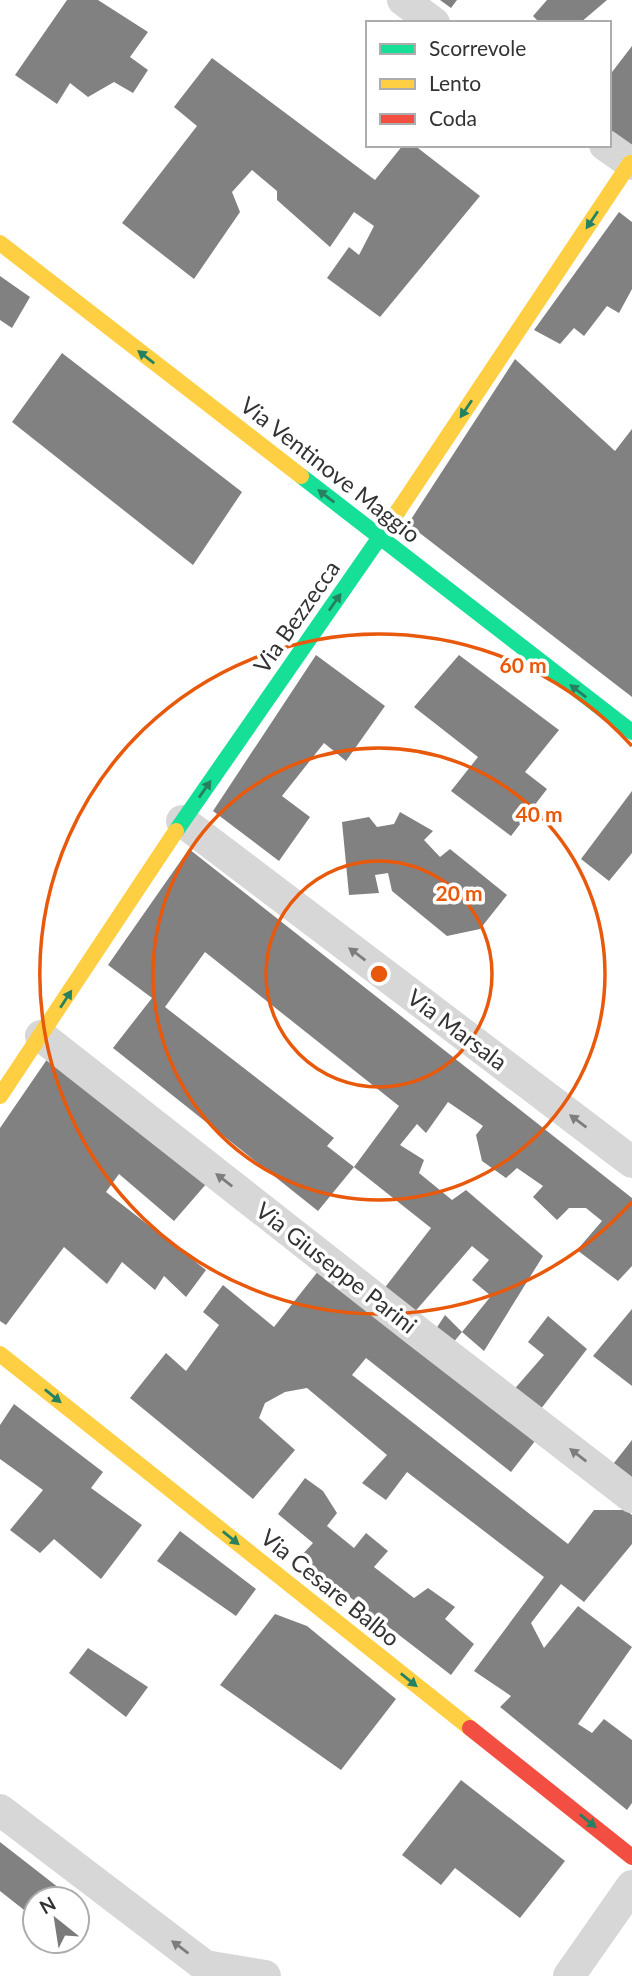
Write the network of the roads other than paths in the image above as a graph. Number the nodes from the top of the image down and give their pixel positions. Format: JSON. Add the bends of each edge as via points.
{"nodes":[{"id":1,"x":402,"y":0,"type":"edge"},
{"id":2,"x":431,"y":21,"type":"edge"},
{"id":3,"x":622,"y":157,"type":"edge"},
{"id":4,"x":0,"y":243,"type":"edge"},
{"id":5,"x":380,"y":538,"type":"junction"},
{"id":6,"x":632,"y":732,"type":"edge"},
{"id":7,"x":182,"y":821,"type":"junction"},
{"id":8,"x":41,"y":1036,"type":"junction"},
{"id":9,"x":0,"y":1096,"type":"edge"},
{"id":10,"x":632,"y":1162,"type":"edge"},
{"id":11,"x":0,"y":1354,"type":"edge"},
{"id":12,"x":632,"y":1497,"type":"edge"},
{"id":13,"x":0,"y":1810,"type":"edge"},
{"id":14,"x":632,"y":1857,"type":"edge"},
{"id":15,"x":632,"y":1886,"type":"edge"},
{"id":16,"x":265,"y":1976,"type":"edge"},
{"id":17,"x":569,"y":1976,"type":"edge"}],
"edges":[{"from":1,"to":2,"type":"street"},
{"from":3,"to":5,"type":"street","name":"Via Bezzecca","one_way":true},
{"from":5,"to":4,"type":"street","name":"Via Ventinove Maggio","one_way":true},
{"from":6,"to":5,"type":"street","name":"Via Ventinove Maggio","one_way":true},
{"from":7,"to":5,"type":"street","name":"Via Bezzecca","one_way":true},
{"from":8,"to":7,"type":"street","name":"Via Bezzecca","one_way":true},
{"from":10,"to":7,"type":"street","name":"Via Marsala","one_way":true},
{"from":8,"to":9,"type":"street","name":"Via Bezzecca"},
{"from":12,"to":8,"type":"street","name":"Via Giuseppe Parini","one_way":true},
{"from":11,"to":14,"type":"street","name":"Via Cesare Balbo","one_way":true},
{"from":16,"to":13,"type":"street","one_way":true,"via":[[205,1966]]},
{"from":15,"to":17,"type":"street"}]}
